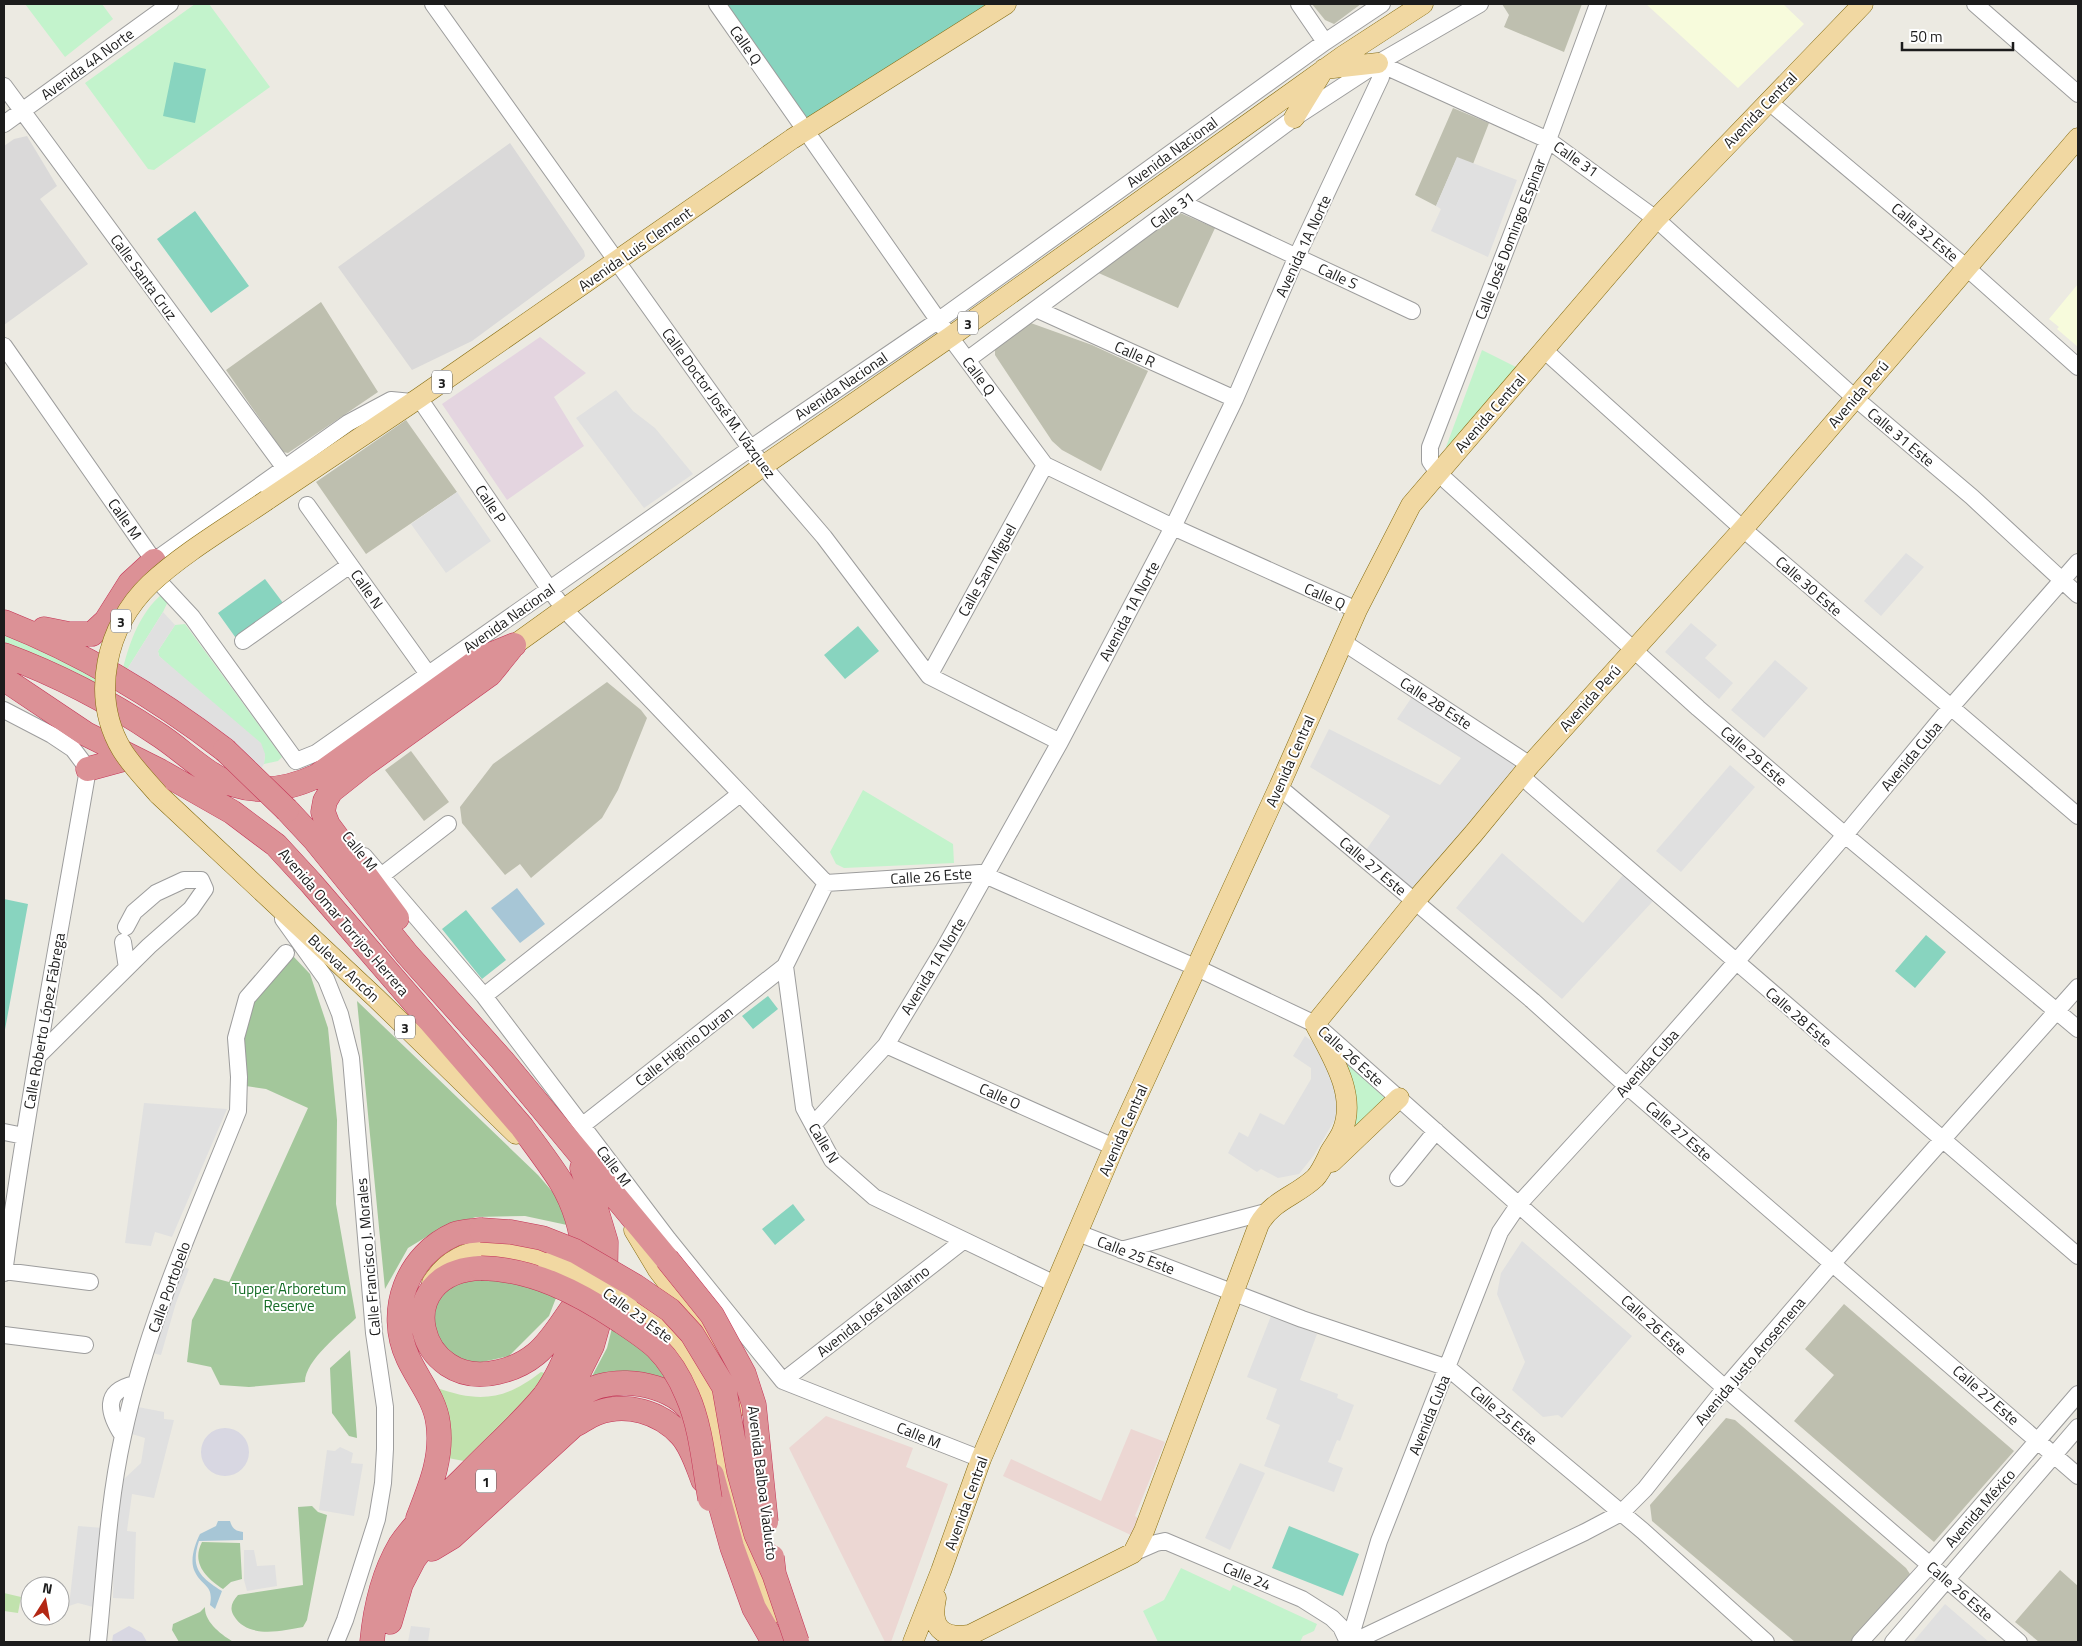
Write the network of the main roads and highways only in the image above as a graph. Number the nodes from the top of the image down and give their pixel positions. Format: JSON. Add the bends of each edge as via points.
{"nodes":[{"id":1,"x":1006,"y":4,"type":"edge"},
{"id":2,"x":1424,"y":4,"type":"edge"},
{"id":3,"x":1862,"y":4,"type":"edge"},
{"id":4,"x":1378,"y":63,"type":"road end"},
{"id":5,"x":1324,"y":69,"type":"junction"},
{"id":6,"x":1294,"y":118,"type":"road end"},
{"id":7,"x":2076,"y":144,"type":"edge"},
{"id":8,"x":154,"y":561,"type":"road end"},
{"id":9,"x":4,"y":621,"type":"edge"},
{"id":10,"x":514,"y":645,"type":"junction"},
{"id":11,"x":4,"y":655,"type":"edge"},
{"id":12,"x":4,"y":678,"type":"edge"},
{"id":13,"x":132,"y":757,"type":"junction"},
{"id":14,"x":88,"y":769,"type":"road end"},
{"id":15,"x":158,"y":794,"type":"joint"},
{"id":16,"x":502,"y":1060,"type":"junction"},
{"id":17,"x":1398,"y":1098,"type":"road end"},
{"id":18,"x":574,"y":1131,"type":"junction"},
{"id":19,"x":550,"y":1165,"type":"junction"},
{"id":20,"x":1316,"y":1178,"type":"junction"},
{"id":21,"x":626,"y":1211,"type":"junction"},
{"id":22,"x":584,"y":1292,"type":"junction"},
{"id":23,"x":428,"y":1294,"type":"junction"},
{"id":24,"x":562,"y":1406,"type":"junction"},
{"id":25,"x":710,"y":1499,"type":"junction"},
{"id":26,"x":415,"y":1525,"type":"junction"},
{"id":27,"x":414,"y":1559,"type":"junction"},
{"id":28,"x":941,"y":1571,"type":"junction"},
{"id":29,"x":774,"y":1574,"type":"junction"},
{"id":30,"x":964,"y":1639,"type":"edge"},
{"id":31,"x":372,"y":1642,"type":"edge"},
{"id":32,"x":385,"y":1642,"type":"edge"},
{"id":33,"x":770,"y":1642,"type":"edge"},
{"id":34,"x":797,"y":1642,"type":"edge"},
{"id":35,"x":802,"y":1642,"type":"edge"},
{"id":36,"x":914,"y":1642,"type":"edge"}],
"edges":[{"from":1,"to":15,"type":"main road","name":"Avenida Luis Clement","number":"3","bridge":true,"via":[[805,131],[158,577],[131,606],[115,635],[105,680],[111,724],[123,751]]},
{"from":2,"to":5,"type":"main road","name":"Avenida Nacional","number":"3"},
{"from":3,"to":28,"type":"main road","name":"Avenida Central","via":[[1656,219],[1411,505],[1357,610],[1114,1147],[981,1459]]},
{"from":4,"to":5,"type":"main road"},
{"from":5,"to":6,"type":"main road"},
{"from":5,"to":10,"type":"main road","name":"Avenida Nacional","number":"3"},
{"from":7,"to":20,"type":"main road","name":"Avenida Perú","via":[[1743,529],[1526,770],[1315,1024],[1339,1070],[1346,1109],[1342,1130]]},
{"from":8,"to":9,"type":"highway","via":[[130,583],[106,621],[92,634],[69,634]]},
{"from":9,"to":16,"type":"highway","name":"Avenida Omar Torrijos Herrera","bridge":true,"via":[[87,659],[135,686],[225,750],[314,839],[407,954]]},
{"from":10,"to":11,"type":"highway","via":[[480,659],[317,776],[285,788],[262,789],[236,786],[215,776],[110,704]]},
{"from":10,"to":16,"type":"highway","via":[[490,674],[331,791],[323,812],[328,825]]},
{"from":12,"to":13,"type":"highway","name":"Avenida Omar Torrijos Herrera","via":[[86,734]]},
{"from":13,"to":14,"type":"highway"},
{"from":13,"to":19,"type":"highway","name":"Avenida Omar Torrijos Herrera","via":[[232,812],[276,845],[487,1085]]},
{"from":15,"to":19,"type":"main road","name":"Bulevar Ancón","number":"3"},
{"from":16,"to":18,"type":"highway","name":"Avenida Omar Torrijos Herrera"},
{"from":17,"to":20,"type":"main road"},
{"from":18,"to":21,"type":"highway","name":"Avenida Omar Torrijos Herrera"},
{"from":18,"to":24,"type":"highway","name":"Avenida Omar Torrijos Herrera","via":[[581,1167],[592,1192],[606,1242],[606,1273],[595,1339]]},
{"from":19,"to":22,"type":"highway","name":"Avenida Omar Torrijos Herrera","via":[[572,1204],[579,1225],[585,1262]]},
{"from":20,"to":30,"type":"main road","name":"Calle 24","via":[[1266,1212],[1259,1224],[1133,1553]]},
{"from":21,"to":29,"type":"highway","name":"Avenida Balboa Viaducto","bridge":true,"via":[[712,1315],[744,1374],[754,1405],[762,1497]]},
{"from":21,"to":35,"type":"main road","name":"Calle 23 Este","via":[[639,1241],[713,1343],[733,1378],[774,1584]]},
{"from":22,"to":23,"type":"highway","via":[[536,1354],[509,1369],[489,1374],[470,1374],[454,1369],[432,1350],[423,1327]]},
{"from":22,"to":26,"type":"highway","name":"Avenida Omar Torrijos Herrera","via":[[572,1342],[545,1395]]},
{"from":23,"to":25,"type":"highway","bridge":true,"via":[[451,1273],[466,1268],[518,1271],[552,1283],[601,1308],[656,1347],[675,1370],[688,1396]]},
{"from":23,"to":33,"type":"main road","name":"Calle 23 Este","bridge":true,"via":[[449,1263],[471,1252],[492,1249],[522,1254],[578,1275],[670,1335],[694,1362],[706,1386],[744,1539],[764,1601]]},
{"from":24,"to":27,"type":"highway","number":"1","via":[[451,1515]]},
{"from":24,"to":33,"type":"highway","via":[[601,1386],[626,1383],[650,1386],[674,1397],[692,1412],[732,1547]]},
{"from":25,"to":27,"type":"highway","bridge":true,"via":[[682,1436],[665,1421],[644,1411],[620,1408],[596,1413],[574,1426],[452,1537]]},
{"from":25,"to":33,"type":"highway","via":[[732,1583],[746,1615]]},
{"from":26,"to":29,"type":"highway","bridge":true,"via":[[437,1465],[440,1444],[438,1421],[431,1399],[402,1341],[399,1318],[405,1282],[431,1250],[456,1234],[481,1230],[512,1232],[542,1238],[575,1251],[670,1310],[692,1334],[724,1387],[739,1472],[756,1534]]},
{"from":26,"to":31,"type":"highway","via":[[400,1546],[384,1581]]},
{"from":27,"to":32,"type":"highway","number":"1","via":[[401,1584]]},
{"from":28,"to":30,"type":"main road","via":[[934,1607],[936,1624],[948,1636]]},
{"from":28,"to":36,"type":"main road","name":"Avenida Central"},
{"from":29,"to":34,"type":"highway","name":"Avenida Balboa Viaducto","bridge":true}]}
